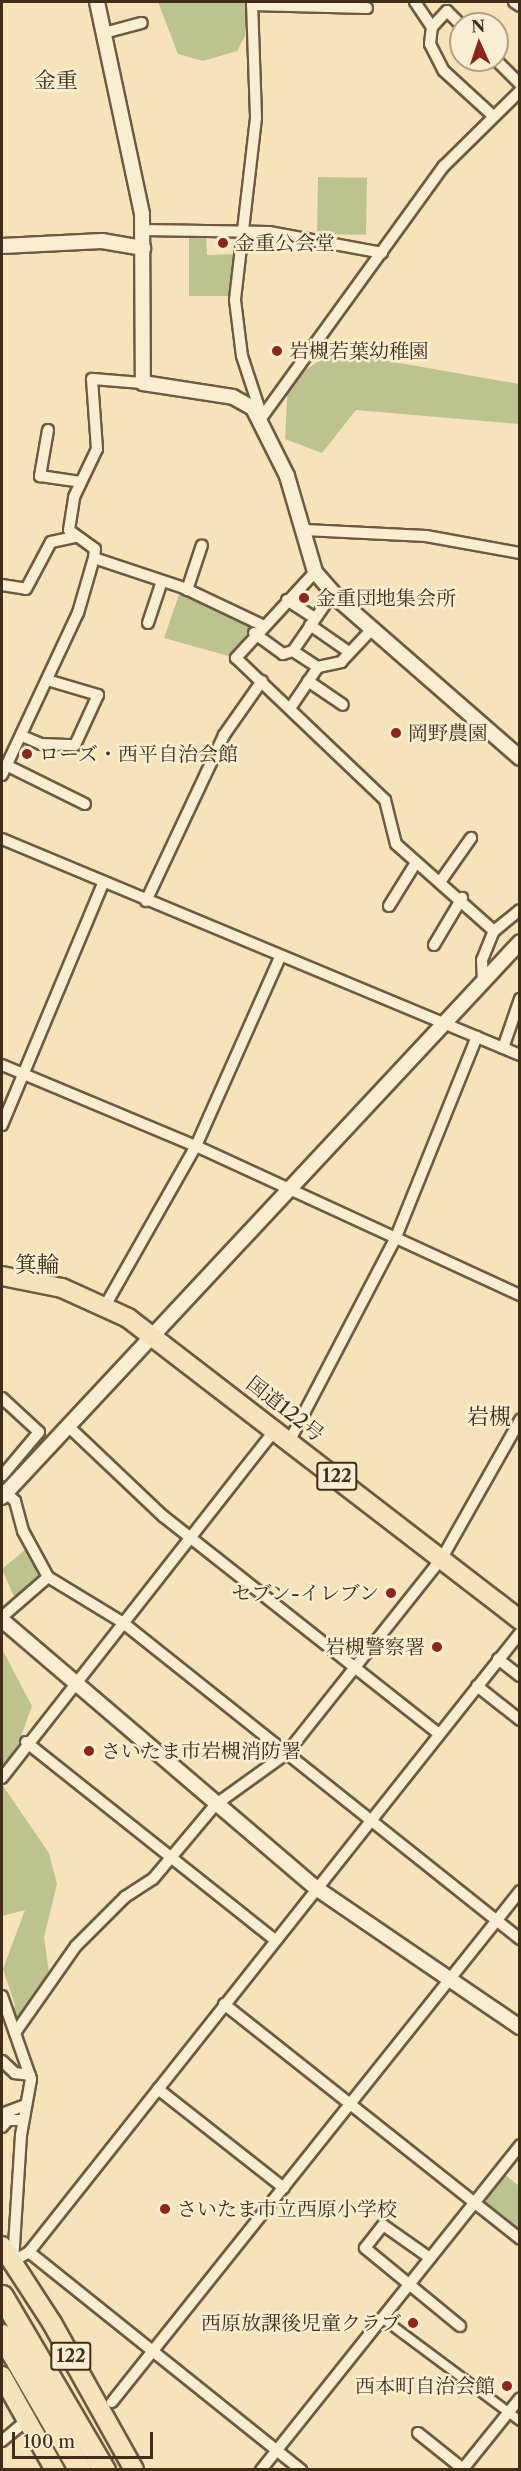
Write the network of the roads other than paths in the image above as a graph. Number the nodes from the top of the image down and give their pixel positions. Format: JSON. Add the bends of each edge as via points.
{"nodes":[{"id":1,"x":97,"y":2,"type":"edge"},
{"id":2,"x":415,"y":2,"type":"edge"},
{"id":3,"x":514,"y":2,"type":"edge"},
{"id":4,"x":252,"y":3,"type":"edge"},
{"id":5,"x":307,"y":3,"type":"edge"},
{"id":6,"x":350,"y":4,"type":"edge"},
{"id":7,"x":448,"y":6,"type":"edge"},
{"id":8,"x":519,"y":6,"type":"edge"},
{"id":9,"x":367,"y":8,"type":"dead end"},
{"id":10,"x":142,"y":23,"type":"dead end"},
{"id":11,"x":432,"y":27,"type":"junction"},
{"id":12,"x":104,"y":33,"type":"junction"},
{"id":13,"x":508,"y":72,"type":"edge"},
{"id":14,"x":519,"y":84,"type":"edge"},
{"id":15,"x":519,"y":91,"type":"edge"},
{"id":16,"x":515,"y":103,"type":"edge"},
{"id":17,"x":492,"y":115,"type":"junction"},
{"id":18,"x":143,"y":230,"type":"junction"},
{"id":19,"x":244,"y":230,"type":"junction"},
{"id":20,"x":2,"y":246,"type":"edge"},
{"id":21,"x":143,"y":248,"type":"junction"},
{"id":22,"x":382,"y":253,"type":"junction"},
{"id":23,"x":143,"y":383,"type":"junction"},
{"id":24,"x":262,"y":417,"type":"junction"},
{"id":25,"x":48,"y":430,"type":"dead end"},
{"id":26,"x":81,"y":482,"type":"junction"},
{"id":27,"x":305,"y":530,"type":"junction"},
{"id":28,"x":74,"y":537,"type":"junction"},
{"id":29,"x":202,"y":545,"type":"dead end"},
{"id":30,"x":519,"y":553,"type":"edge"},
{"id":31,"x":94,"y":558,"type":"junction"},
{"id":32,"x":315,"y":572,"type":"junction"},
{"id":33,"x":162,"y":581,"type":"junction"},
{"id":34,"x":2,"y":585,"type":"edge"},
{"id":35,"x":187,"y":590,"type":"junction"},
{"id":36,"x":333,"y":593,"type":"junction"},
{"id":37,"x":287,"y":600,"type":"junction"},
{"id":38,"x":313,"y":621,"type":"junction"},
{"id":39,"x":148,"y":623,"type":"dead end"},
{"id":40,"x":373,"y":628,"type":"junction"},
{"id":41,"x":258,"y":629,"type":"junction"},
{"id":42,"x":293,"y":651,"type":"junction"},
{"id":43,"x":349,"y":652,"type":"junction"},
{"id":44,"x":318,"y":667,"type":"junction"},
{"id":45,"x":47,"y":680,"type":"junction"},
{"id":46,"x":262,"y":681,"type":"junction"},
{"id":47,"x":308,"y":681,"type":"junction"},
{"id":48,"x":343,"y":705,"type":"dead end"},
{"id":49,"x":291,"y":706,"type":"junction"},
{"id":50,"x":22,"y":736,"type":"junction"},
{"id":51,"x":519,"y":758,"type":"edge"},
{"id":52,"x":4,"y":770,"type":"edge"},
{"id":53,"x":85,"y":804,"type":"dead end"},
{"id":54,"x":471,"y":838,"type":"dead end"},
{"id":55,"x":2,"y":840,"type":"edge"},
{"id":56,"x":415,"y":864,"type":"junction"},
{"id":57,"x":440,"y":882,"type":"junction"},
{"id":58,"x":103,"y":883,"type":"junction"},
{"id":59,"x":462,"y":898,"type":"junction"},
{"id":60,"x":146,"y":901,"type":"junction"},
{"id":61,"x":388,"y":906,"type":"dead end"},
{"id":62,"x":519,"y":910,"type":"edge"},
{"id":63,"x":494,"y":931,"type":"junction"},
{"id":64,"x":519,"y":942,"type":"edge"},
{"id":65,"x":434,"y":945,"type":"dead end"},
{"id":66,"x":280,"y":957,"type":"junction"},
{"id":67,"x":483,"y":980,"type":"junction"},
{"id":68,"x":519,"y":999,"type":"edge"},
{"id":69,"x":442,"y":1023,"type":"junction"},
{"id":70,"x":477,"y":1037,"type":"junction"},
{"id":71,"x":503,"y":1048,"type":"junction"},
{"id":72,"x":519,"y":1055,"type":"edge"},
{"id":73,"x":2,"y":1065,"type":"edge"},
{"id":74,"x":23,"y":1075,"type":"junction"},
{"id":75,"x":2,"y":1125,"type":"edge"},
{"id":76,"x":196,"y":1146,"type":"junction"},
{"id":77,"x":289,"y":1189,"type":"junction"},
{"id":78,"x":396,"y":1237,"type":"junction"},
{"id":79,"x":2,"y":1276,"type":"edge"},
{"id":80,"x":519,"y":1294,"type":"edge"},
{"id":81,"x":105,"y":1306,"type":"junction"},
{"id":82,"x":152,"y":1335,"type":"junction"},
{"id":83,"x":2,"y":1398,"type":"edge"},
{"id":84,"x":519,"y":1420,"type":"edge"},
{"id":85,"x":68,"y":1426,"type":"junction"},
{"id":86,"x":283,"y":1435,"type":"junction"},
{"id":87,"x":2,"y":1476,"type":"edge"},
{"id":88,"x":3,"y":1493,"type":"edge"},
{"id":89,"x":189,"y":1535,"type":"junction"},
{"id":90,"x":442,"y":1558,"type":"junction"},
{"id":91,"x":48,"y":1577,"type":"junction"},
{"id":92,"x":2,"y":1619,"type":"edge"},
{"id":93,"x":519,"y":1620,"type":"edge"},
{"id":94,"x":122,"y":1622,"type":"junction"},
{"id":95,"x":519,"y":1633,"type":"edge"},
{"id":96,"x":498,"y":1659,"type":"junction"},
{"id":97,"x":355,"y":1668,"type":"junction"},
{"id":98,"x":519,"y":1676,"type":"edge"},
{"id":99,"x":74,"y":1683,"type":"junction"},
{"id":100,"x":477,"y":1686,"type":"junction"},
{"id":101,"x":519,"y":1720,"type":"edge"},
{"id":102,"x":439,"y":1734,"type":"junction"},
{"id":103,"x":26,"y":1742,"type":"junction"},
{"id":104,"x":286,"y":1754,"type":"junction"},
{"id":105,"x":2,"y":1778,"type":"edge"},
{"id":106,"x":215,"y":1805,"type":"junction"},
{"id":107,"x":369,"y":1821,"type":"junction"},
{"id":108,"x":173,"y":1859,"type":"junction"},
{"id":109,"x":316,"y":1888,"type":"junction"},
{"id":110,"x":519,"y":1892,"type":"edge"},
{"id":111,"x":496,"y":1920,"type":"junction"},
{"id":112,"x":519,"y":1939,"type":"edge"},
{"id":113,"x":275,"y":1940,"type":"junction"},
{"id":114,"x":449,"y":1979,"type":"junction"},
{"id":115,"x":2,"y":1996,"type":"edge"},
{"id":116,"x":224,"y":2004,"type":"junction"},
{"id":117,"x":519,"y":2027,"type":"edge"},
{"id":118,"x":15,"y":2033,"type":"junction"},
{"id":119,"x":2,"y":2061,"type":"edge"},
{"id":120,"x":30,"y":2075,"type":"junction"},
{"id":121,"x":158,"y":2089,"type":"junction"},
{"id":122,"x":348,"y":2104,"type":"junction"},
{"id":123,"x":26,"y":2105,"type":"junction"},
{"id":124,"x":2,"y":2114,"type":"edge"},
{"id":125,"x":23,"y":2120,"type":"junction"},
{"id":126,"x":2,"y":2127,"type":"edge"},
{"id":127,"x":519,"y":2145,"type":"edge"},
{"id":128,"x":284,"y":2188,"type":"junction"},
{"id":129,"x":474,"y":2204,"type":"junction"},
{"id":130,"x":519,"y":2239,"type":"edge"},
{"id":131,"x":2,"y":2246,"type":"edge"},
{"id":132,"x":29,"y":2252,"type":"junction"},
{"id":133,"x":430,"y":2258,"type":"junction"},
{"id":134,"x":13,"y":2261,"type":"junction"},
{"id":135,"x":409,"y":2284,"type":"junction"},
{"id":136,"x":2,"y":2296,"type":"edge"},
{"id":137,"x":382,"y":2318,"type":"junction"},
{"id":138,"x":460,"y":2326,"type":"dead end"},
{"id":139,"x":2,"y":2335,"type":"edge"},
{"id":140,"x":152,"y":2352,"type":"junction"},
{"id":141,"x":2,"y":2376,"type":"edge"},
{"id":142,"x":519,"y":2398,"type":"edge"},
{"id":143,"x":112,"y":2402,"type":"dead end"},
{"id":144,"x":507,"y":2414,"type":"junction"},
{"id":145,"x":28,"y":2419,"type":"junction"},
{"id":146,"x":519,"y":2421,"type":"edge"},
{"id":147,"x":418,"y":2433,"type":"dead end"},
{"id":148,"x":2,"y":2441,"type":"edge"},
{"id":149,"x":276,"y":2450,"type":"junction"},
{"id":150,"x":55,"y":2469,"type":"edge"},
{"id":151,"x":80,"y":2469,"type":"edge"},
{"id":152,"x":104,"y":2469,"type":"edge"},
{"id":153,"x":134,"y":2469,"type":"edge"},
{"id":154,"x":261,"y":2469,"type":"edge"},
{"id":155,"x":301,"y":2469,"type":"edge"},
{"id":156,"x":462,"y":2469,"type":"edge"}],
"edges":[{"from":1,"to":12,"type":"street"},
{"from":2,"to":11,"type":"street"},
{"from":3,"to":8,"type":"street"},
{"from":4,"to":5,"type":"street"},
{"from":4,"to":19,"type":"street","via":[[256,118]]},
{"from":5,"to":6,"type":"street"},
{"from":6,"to":9,"type":"street"},
{"from":7,"to":11,"type":"street"},
{"from":10,"to":12,"type":"street"},
{"from":11,"to":17,"type":"street","via":[[430,44],[444,71]]},
{"from":12,"to":18,"type":"street","via":[[131,141]]},
{"from":13,"to":14,"type":"street"},
{"from":15,"to":16,"type":"street"},
{"from":16,"to":17,"type":"street"},
{"from":17,"to":22,"type":"street","via":[[444,166]]},
{"from":18,"to":19,"type":"street"},
{"from":18,"to":21,"type":"street"},
{"from":19,"to":22,"type":"street"},
{"from":19,"to":24,"type":"street","via":[[235,300],[244,366]]},
{"from":20,"to":21,"type":"street","via":[[102,241]]},
{"from":21,"to":23,"type":"street"},
{"from":22,"to":24,"type":"street"},
{"from":23,"to":24,"type":"street","via":[[233,397]]},
{"from":23,"to":26,"type":"street","via":[[92,379],[98,449]]},
{"from":24,"to":27,"type":"street"},
{"from":25,"to":26,"type":"street","via":[[40,476]]},
{"from":26,"to":28,"type":"street","via":[[69,530]]},
{"from":27,"to":30,"type":"street","via":[[426,536]]},
{"from":27,"to":32,"type":"street"},
{"from":28,"to":31,"type":"street","via":[[95,549]]},
{"from":28,"to":34,"type":"street","via":[[51,542],[26,589]]},
{"from":29,"to":35,"type":"street"},
{"from":31,"to":33,"type":"street"},
{"from":31,"to":45,"type":"street","via":[[78,613]]},
{"from":32,"to":36,"type":"street"},
{"from":32,"to":37,"type":"street"},
{"from":33,"to":35,"type":"street"},
{"from":33,"to":39,"type":"street"},
{"from":35,"to":41,"type":"street"},
{"from":36,"to":38,"type":"street"},
{"from":36,"to":40,"type":"street"},
{"from":37,"to":38,"type":"street"},
{"from":37,"to":41,"type":"street"},
{"from":38,"to":42,"type":"street"},
{"from":38,"to":43,"type":"street"},
{"from":40,"to":43,"type":"street"},
{"from":40,"to":51,"type":"street"},
{"from":41,"to":42,"type":"street","via":[[283,654]]},
{"from":41,"to":46,"type":"street","via":[[236,658]]},
{"from":42,"to":44,"type":"street"},
{"from":43,"to":44,"type":"street","via":[[341,662]]},
{"from":44,"to":47,"type":"street"},
{"from":45,"to":50,"type":"street"},
{"from":45,"to":50,"type":"street","via":[[98,695],[75,745],[41,744]]},
{"from":46,"to":49,"type":"street"},
{"from":46,"to":60,"type":"street","via":[[224,735]]},
{"from":47,"to":48,"type":"street"},
{"from":47,"to":49,"type":"street"},
{"from":49,"to":56,"type":"street","via":[[385,800],[396,844]]},
{"from":50,"to":52,"type":"street"},
{"from":52,"to":53,"type":"street"},
{"from":54,"to":57,"type":"street"},
{"from":55,"to":58,"type":"street"},
{"from":56,"to":57,"type":"street"},
{"from":56,"to":61,"type":"street"},
{"from":57,"to":59,"type":"street"},
{"from":58,"to":60,"type":"street"},
{"from":58,"to":74,"type":"street"},
{"from":59,"to":63,"type":"street"},
{"from":59,"to":65,"type":"street"},
{"from":60,"to":66,"type":"street"},
{"from":62,"to":63,"type":"street"},
{"from":63,"to":67,"type":"street","via":[[482,960]]},
{"from":64,"to":67,"type":"street"},
{"from":66,"to":69,"type":"street"},
{"from":66,"to":76,"type":"street"},
{"from":67,"to":69,"type":"street"},
{"from":68,"to":71,"type":"street"},
{"from":69,"to":70,"type":"street"},
{"from":69,"to":77,"type":"street"},
{"from":70,"to":71,"type":"street"},
{"from":70,"to":78,"type":"street"},
{"from":71,"to":72,"type":"street"},
{"from":73,"to":74,"type":"street"},
{"from":74,"to":75,"type":"street"},
{"from":74,"to":76,"type":"street"},
{"from":76,"to":77,"type":"street"},
{"from":76,"to":81,"type":"street"},
{"from":77,"to":78,"type":"street"},
{"from":77,"to":82,"type":"street"},
{"from":78,"to":80,"type":"street"},
{"from":78,"to":86,"type":"street"},
{"from":79,"to":81,"type":"highway","name":"国道122号","number":"122","via":[[62,1288]]},
{"from":81,"to":82,"type":"highway","name":"国道122号","number":"122"},
{"from":82,"to":85,"type":"street"},
{"from":82,"to":86,"type":"highway","name":"国道122号","number":"122"},
{"from":83,"to":87,"type":"street","via":[[39,1432]]},
{"from":84,"to":90,"type":"street"},
{"from":85,"to":88,"type":"street"},
{"from":85,"to":89,"type":"street"},
{"from":86,"to":89,"type":"street"},
{"from":86,"to":90,"type":"highway","name":"国道122号","number":"122"},
{"from":88,"to":91,"type":"street","via":[[15,1501],[23,1531]]},
{"from":89,"to":94,"type":"street"},
{"from":89,"to":97,"type":"street"},
{"from":90,"to":93,"type":"highway","name":"国道122号","number":"122"},
{"from":90,"to":97,"type":"street"},
{"from":91,"to":92,"type":"street"},
{"from":91,"to":94,"type":"street"},
{"from":92,"to":99,"type":"street"},
{"from":94,"to":99,"type":"street"},
{"from":94,"to":104,"type":"street"},
{"from":95,"to":96,"type":"street"},
{"from":96,"to":98,"type":"street"},
{"from":96,"to":100,"type":"street"},
{"from":97,"to":102,"type":"street"},
{"from":97,"to":104,"type":"street"},
{"from":99,"to":103,"type":"street"},
{"from":99,"to":106,"type":"street"},
{"from":100,"to":101,"type":"street"},
{"from":100,"to":102,"type":"street"},
{"from":102,"to":107,"type":"street"},
{"from":103,"to":105,"type":"street"},
{"from":103,"to":108,"type":"street"},
{"from":104,"to":106,"type":"street"},
{"from":104,"to":107,"type":"street"},
{"from":106,"to":108,"type":"street"},
{"from":106,"to":109,"type":"street"},
{"from":107,"to":109,"type":"street"},
{"from":107,"to":111,"type":"street"},
{"from":108,"to":113,"type":"street"},
{"from":108,"to":118,"type":"street","via":[[76,1946]]},
{"from":109,"to":113,"type":"street"},
{"from":109,"to":114,"type":"street"},
{"from":110,"to":111,"type":"street"},
{"from":111,"to":112,"type":"street"},
{"from":111,"to":114,"type":"street"},
{"from":113,"to":116,"type":"street"},
{"from":114,"to":117,"type":"street"},
{"from":114,"to":122,"type":"street"},
{"from":115,"to":118,"type":"street"},
{"from":116,"to":121,"type":"street"},
{"from":116,"to":122,"type":"street"},
{"from":118,"to":120,"type":"street"},
{"from":119,"to":120,"type":"street","via":[[15,2073]]},
{"from":120,"to":123,"type":"street"},
{"from":121,"to":128,"type":"street"},
{"from":121,"to":132,"type":"street"},
{"from":122,"to":128,"type":"street"},
{"from":122,"to":129,"type":"street"},
{"from":123,"to":124,"type":"street"},
{"from":123,"to":125,"type":"street"},
{"from":125,"to":126,"type":"street","via":[[8,2120]]},
{"from":125,"to":134,"type":"street"},
{"from":127,"to":129,"type":"street"},
{"from":128,"to":140,"type":"street"},
{"from":129,"to":130,"type":"street"},
{"from":129,"to":133,"type":"street"},
{"from":131,"to":134,"type":"highway","number":"122"},
{"from":132,"to":134,"type":"street"},
{"from":132,"to":140,"type":"street"},
{"from":133,"to":135,"type":"street"},
{"from":133,"to":135,"type":"street","via":[[383,2225],[365,2248]]},
{"from":134,"to":153,"type":"highway","number":"122"},
{"from":135,"to":137,"type":"street"},
{"from":135,"to":138,"type":"street"},
{"from":136,"to":152,"type":"highway"},
{"from":137,"to":144,"type":"street"},
{"from":137,"to":149,"type":"street"},
{"from":139,"to":151,"type":"highway"},
{"from":140,"to":143,"type":"street"},
{"from":140,"to":149,"type":"street"},
{"from":141,"to":145,"type":"highway"},
{"from":142,"to":144,"type":"street"},
{"from":144,"to":146,"type":"street"},
{"from":144,"to":156,"type":"street"},
{"from":145,"to":148,"type":"street"},
{"from":145,"to":150,"type":"highway"},
{"from":147,"to":156,"type":"street"},
{"from":149,"to":154,"type":"street"},
{"from":149,"to":155,"type":"street"}]}
